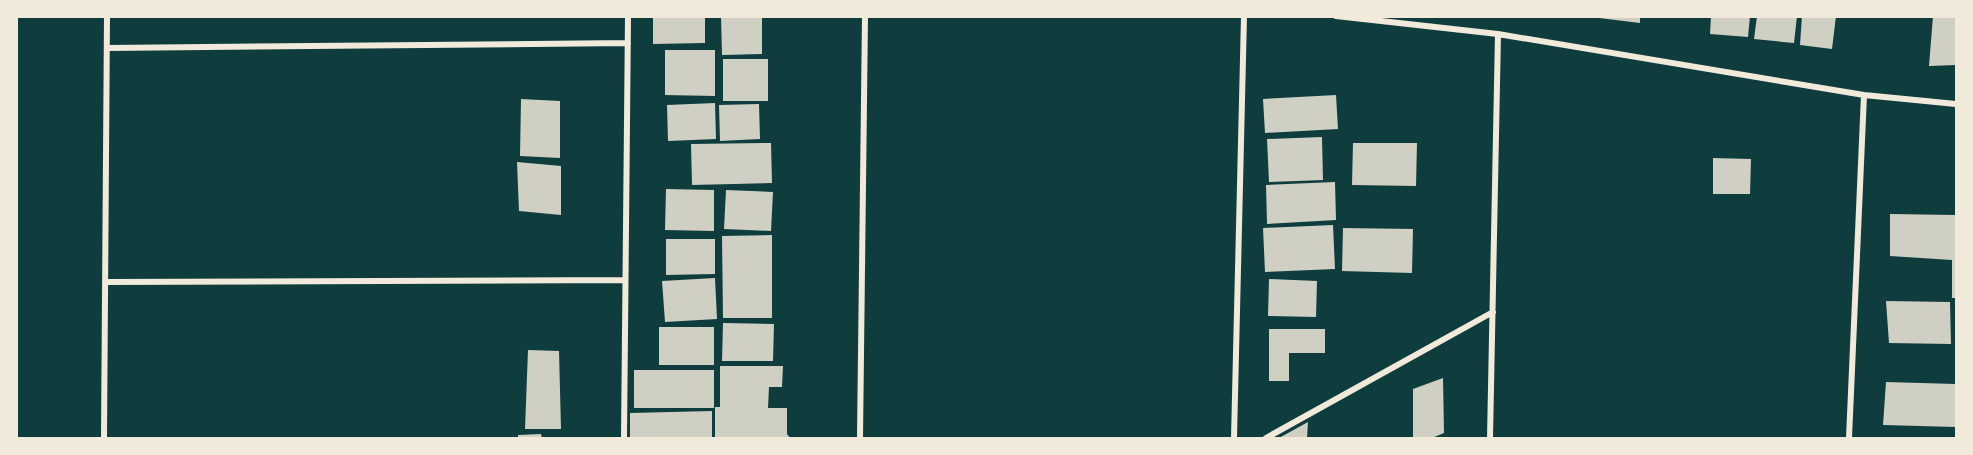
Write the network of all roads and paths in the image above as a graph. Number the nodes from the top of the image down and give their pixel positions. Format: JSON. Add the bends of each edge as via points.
{"nodes":[{"id":1,"x":107,"y":16,"type":"edge"},
{"id":2,"x":628,"y":16,"type":"edge"},
{"id":3,"x":865,"y":16,"type":"edge"},
{"id":4,"x":1244,"y":16,"type":"edge"},
{"id":5,"x":1336,"y":16,"type":"edge"},
{"id":6,"x":1498,"y":34,"type":"junction"},
{"id":7,"x":628,"y":43,"type":"junction"},
{"id":8,"x":107,"y":48,"type":"junction"},
{"id":9,"x":1864,"y":95,"type":"junction"},
{"id":10,"x":1956,"y":104,"type":"edge"},
{"id":11,"x":626,"y":280,"type":"junction"},
{"id":12,"x":106,"y":282,"type":"junction"},
{"id":13,"x":1493,"y":312,"type":"junction"},
{"id":14,"x":104,"y":438,"type":"edge"},
{"id":15,"x":624,"y":438,"type":"edge"},
{"id":16,"x":860,"y":438,"type":"edge"},
{"id":17,"x":1234,"y":438,"type":"edge"},
{"id":18,"x":1266,"y":438,"type":"edge"},
{"id":19,"x":1490,"y":438,"type":"edge"},
{"id":20,"x":1849,"y":438,"type":"edge"}],
"edges":[{"from":1,"to":8,"type":"street"},
{"from":2,"to":7,"type":"street"},
{"from":3,"to":16,"type":"street"},
{"from":4,"to":17,"type":"street"},
{"from":5,"to":6,"type":"street"},
{"from":6,"to":9,"type":"street"},
{"from":6,"to":13,"type":"street"},
{"from":7,"to":8,"type":"street"},
{"from":7,"to":11,"type":"street"},
{"from":8,"to":12,"type":"street"},
{"from":9,"to":10,"type":"street"},
{"from":9,"to":20,"type":"street"},
{"from":11,"to":12,"type":"street"},
{"from":11,"to":15,"type":"street"},
{"from":12,"to":14,"type":"street"},
{"from":13,"to":18,"type":"street"},
{"from":13,"to":19,"type":"street"}]}
